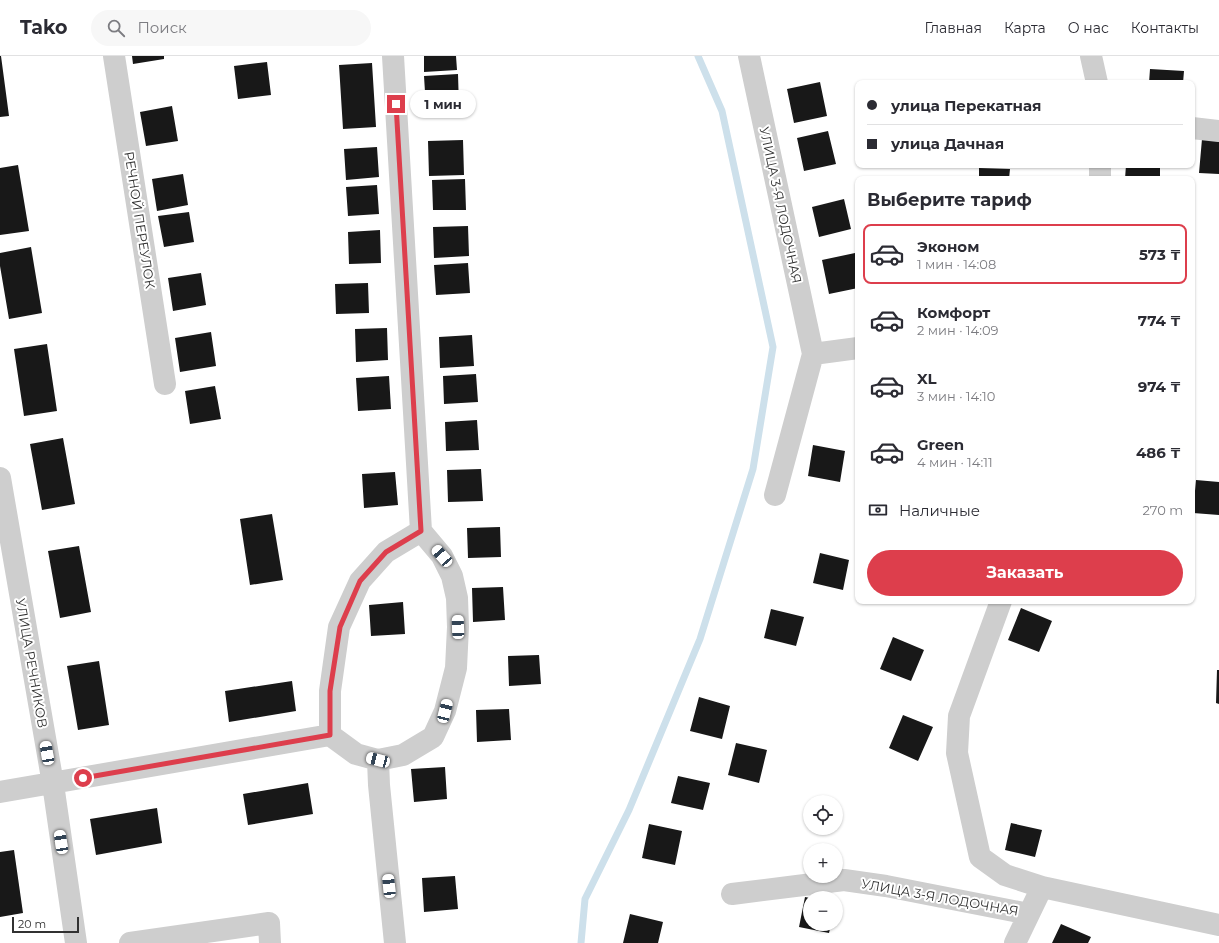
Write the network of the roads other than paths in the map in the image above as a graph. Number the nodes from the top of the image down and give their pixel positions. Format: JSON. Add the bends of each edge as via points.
{"nodes":[{"id":1,"x":114,"y":56,"type":"edge"},
{"id":2,"x":393,"y":56,"type":"edge"},
{"id":3,"x":749,"y":56,"type":"edge"},
{"id":4,"x":1091,"y":56,"type":"edge"},
{"id":5,"x":1096,"y":80,"type":"edge"},
{"id":6,"x":1195,"y":128,"type":"edge"},
{"id":7,"x":1219,"y":130,"type":"edge"},
{"id":8,"x":855,"y":348,"type":"edge"},
{"id":9,"x":813,"y":354,"type":"junction"},
{"id":10,"x":165,"y":384,"type":"dead end"},
{"id":11,"x":0,"y":478,"type":"edge"},
{"id":12,"x":775,"y":495,"type":"dead end"},
{"id":13,"x":421,"y":531,"type":"junction"},
{"id":14,"x":1000,"y":604,"type":"edge"},
{"id":15,"x":330,"y":735,"type":"junction"},
{"id":16,"x":378,"y":760,"type":"junction"},
{"id":17,"x":52,"y":784,"type":"junction"},
{"id":18,"x":0,"y":792,"type":"edge"},
{"id":19,"x":1042,"y":887,"type":"junction"},
{"id":20,"x":732,"y":894,"type":"dead end"},
{"id":21,"x":1029,"y":914,"type":"junction"},
{"id":22,"x":1219,"y":925,"type":"edge"},
{"id":23,"x":76,"y":943,"type":"edge"},
{"id":24,"x":130,"y":943,"type":"edge"},
{"id":25,"x":270,"y":943,"type":"edge"},
{"id":26,"x":395,"y":943,"type":"edge"},
{"id":27,"x":1015,"y":943,"type":"edge"}],
"edges":[{"from":1,"to":10,"type":"street","name":"РЕЧНОЙ ПЕРЕУЛОК"},
{"from":2,"to":13,"type":"street"},
{"from":3,"to":9,"type":"street","name":"УЛИЦА 3-Я ЛОДОЧНАЯ"},
{"from":4,"to":5,"type":"street"},
{"from":6,"to":7,"type":"street"},
{"from":8,"to":9,"type":"street"},
{"from":9,"to":12,"type":"street","name":"УЛИЦА 3-Я ЛОДОЧНАЯ"},
{"from":11,"to":17,"type":"street","name":"УЛИЦА РЕЧНИКОВ"},
{"from":13,"to":15,"type":"street","via":[[386,552],[360,581],[348,607],[340,627],[330,691]]},
{"from":13,"to":16,"type":"street","via":[[442,556],[452,576],[457,598],[456,668],[445,711],[433,737],[403,755]]},
{"from":14,"to":19,"type":"street","via":[[959,716],[956,753],[980,857],[1005,876]]},
{"from":15,"to":16,"type":"street","via":[[356,754]]},
{"from":15,"to":17,"type":"street"},
{"from":16,"to":26,"type":"street"},
{"from":17,"to":18,"type":"street"},
{"from":17,"to":23,"type":"street","name":"УЛИЦА РЕЧНИКОВ"},
{"from":19,"to":21,"type":"street","name":"УЛИЦА 3-Я ЛОДОЧНАЯ"},
{"from":19,"to":22,"type":"street"},
{"from":20,"to":21,"type":"street","name":"УЛИЦА 3-Я ЛОДОЧНАЯ","via":[[844,880]]},
{"from":21,"to":27,"type":"street","name":"УЛИЦА 3-Я ЛОДОЧНАЯ"},
{"from":24,"to":25,"type":"street","via":[[269,923]]}]}
